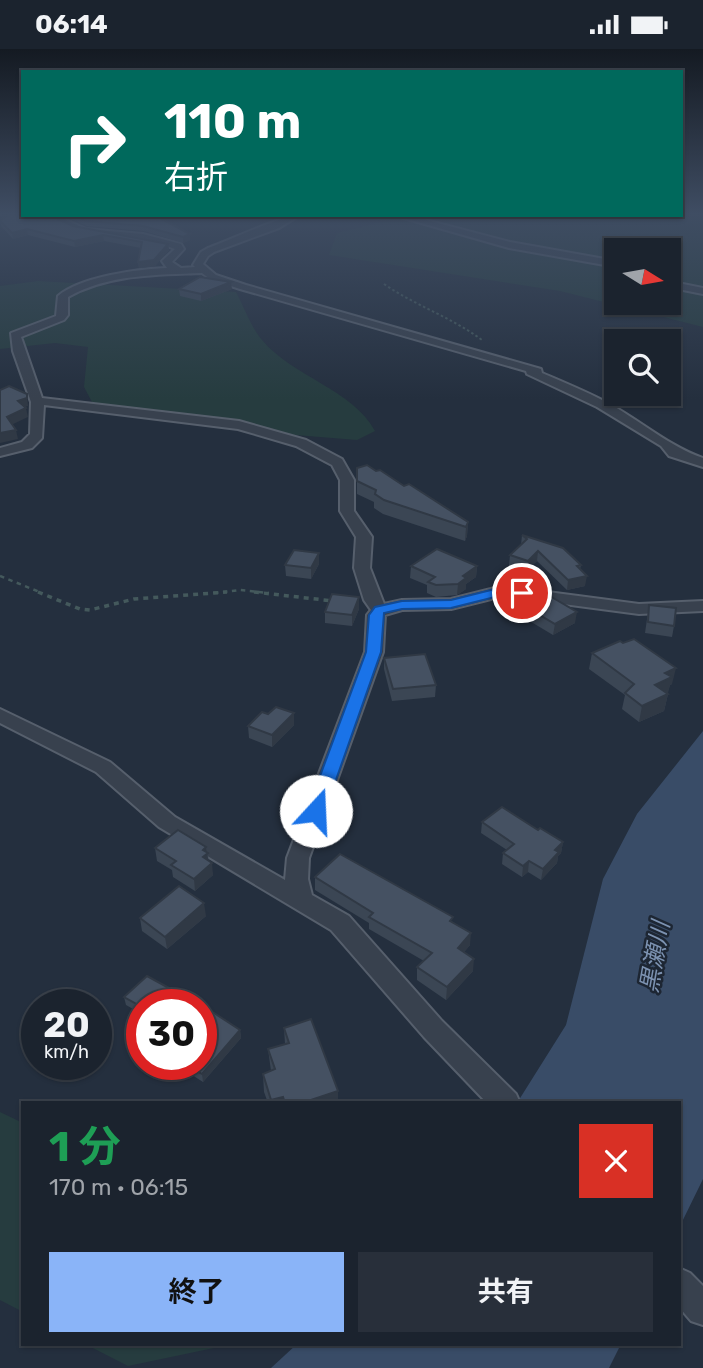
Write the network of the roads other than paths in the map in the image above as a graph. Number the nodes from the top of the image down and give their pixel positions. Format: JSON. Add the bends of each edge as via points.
{"nodes":[{"id":1,"x":127,"y":276,"type":"edge"},
{"id":2,"x":211,"y":276,"type":"edge"},
{"id":3,"x":681,"y":286,"type":"edge"},
{"id":4,"x":703,"y":291,"type":"edge"},
{"id":5,"x":37,"y":401,"type":"junction"},
{"id":6,"x":0,"y":452,"type":"edge"},
{"id":7,"x":703,"y":463,"type":"edge"},
{"id":8,"x":703,"y":606,"type":"edge"},
{"id":9,"x":380,"y":610,"type":"junction"},
{"id":10,"x":0,"y":715,"type":"edge"},
{"id":11,"x":301,"y":899,"type":"junction"},
{"id":12,"x":504,"y":1101,"type":"edge"},
{"id":13,"x":681,"y":1286,"type":"edge"},
{"id":14,"x":703,"y":1309,"type":"edge"}],
"edges":[{"from":1,"to":5,"type":"street","via":[[77,288],[63,296],[60,318],[15,335]]},
{"from":2,"to":7,"type":"street","via":[[537,371],[531,372],[601,404],[666,443],[674,453]]},
{"from":3,"to":4,"type":"street"},
{"from":5,"to":6,"type":"street","via":[[34,440]]},
{"from":5,"to":9,"type":"street","via":[[239,425],[301,443],[337,462],[346,480],[347,511],[364,537],[362,568]]},
{"from":8,"to":9,"type":"street","via":[[639,609],[503,591],[451,604]]},
{"from":9,"to":11,"type":"street","via":[[374,652],[298,858],[296,880]]},
{"from":10,"to":11,"type":"street","via":[[103,767],[167,822]]},
{"from":11,"to":12,"type":"street","via":[[340,923]]},
{"from":13,"to":14,"type":"street"}]}
